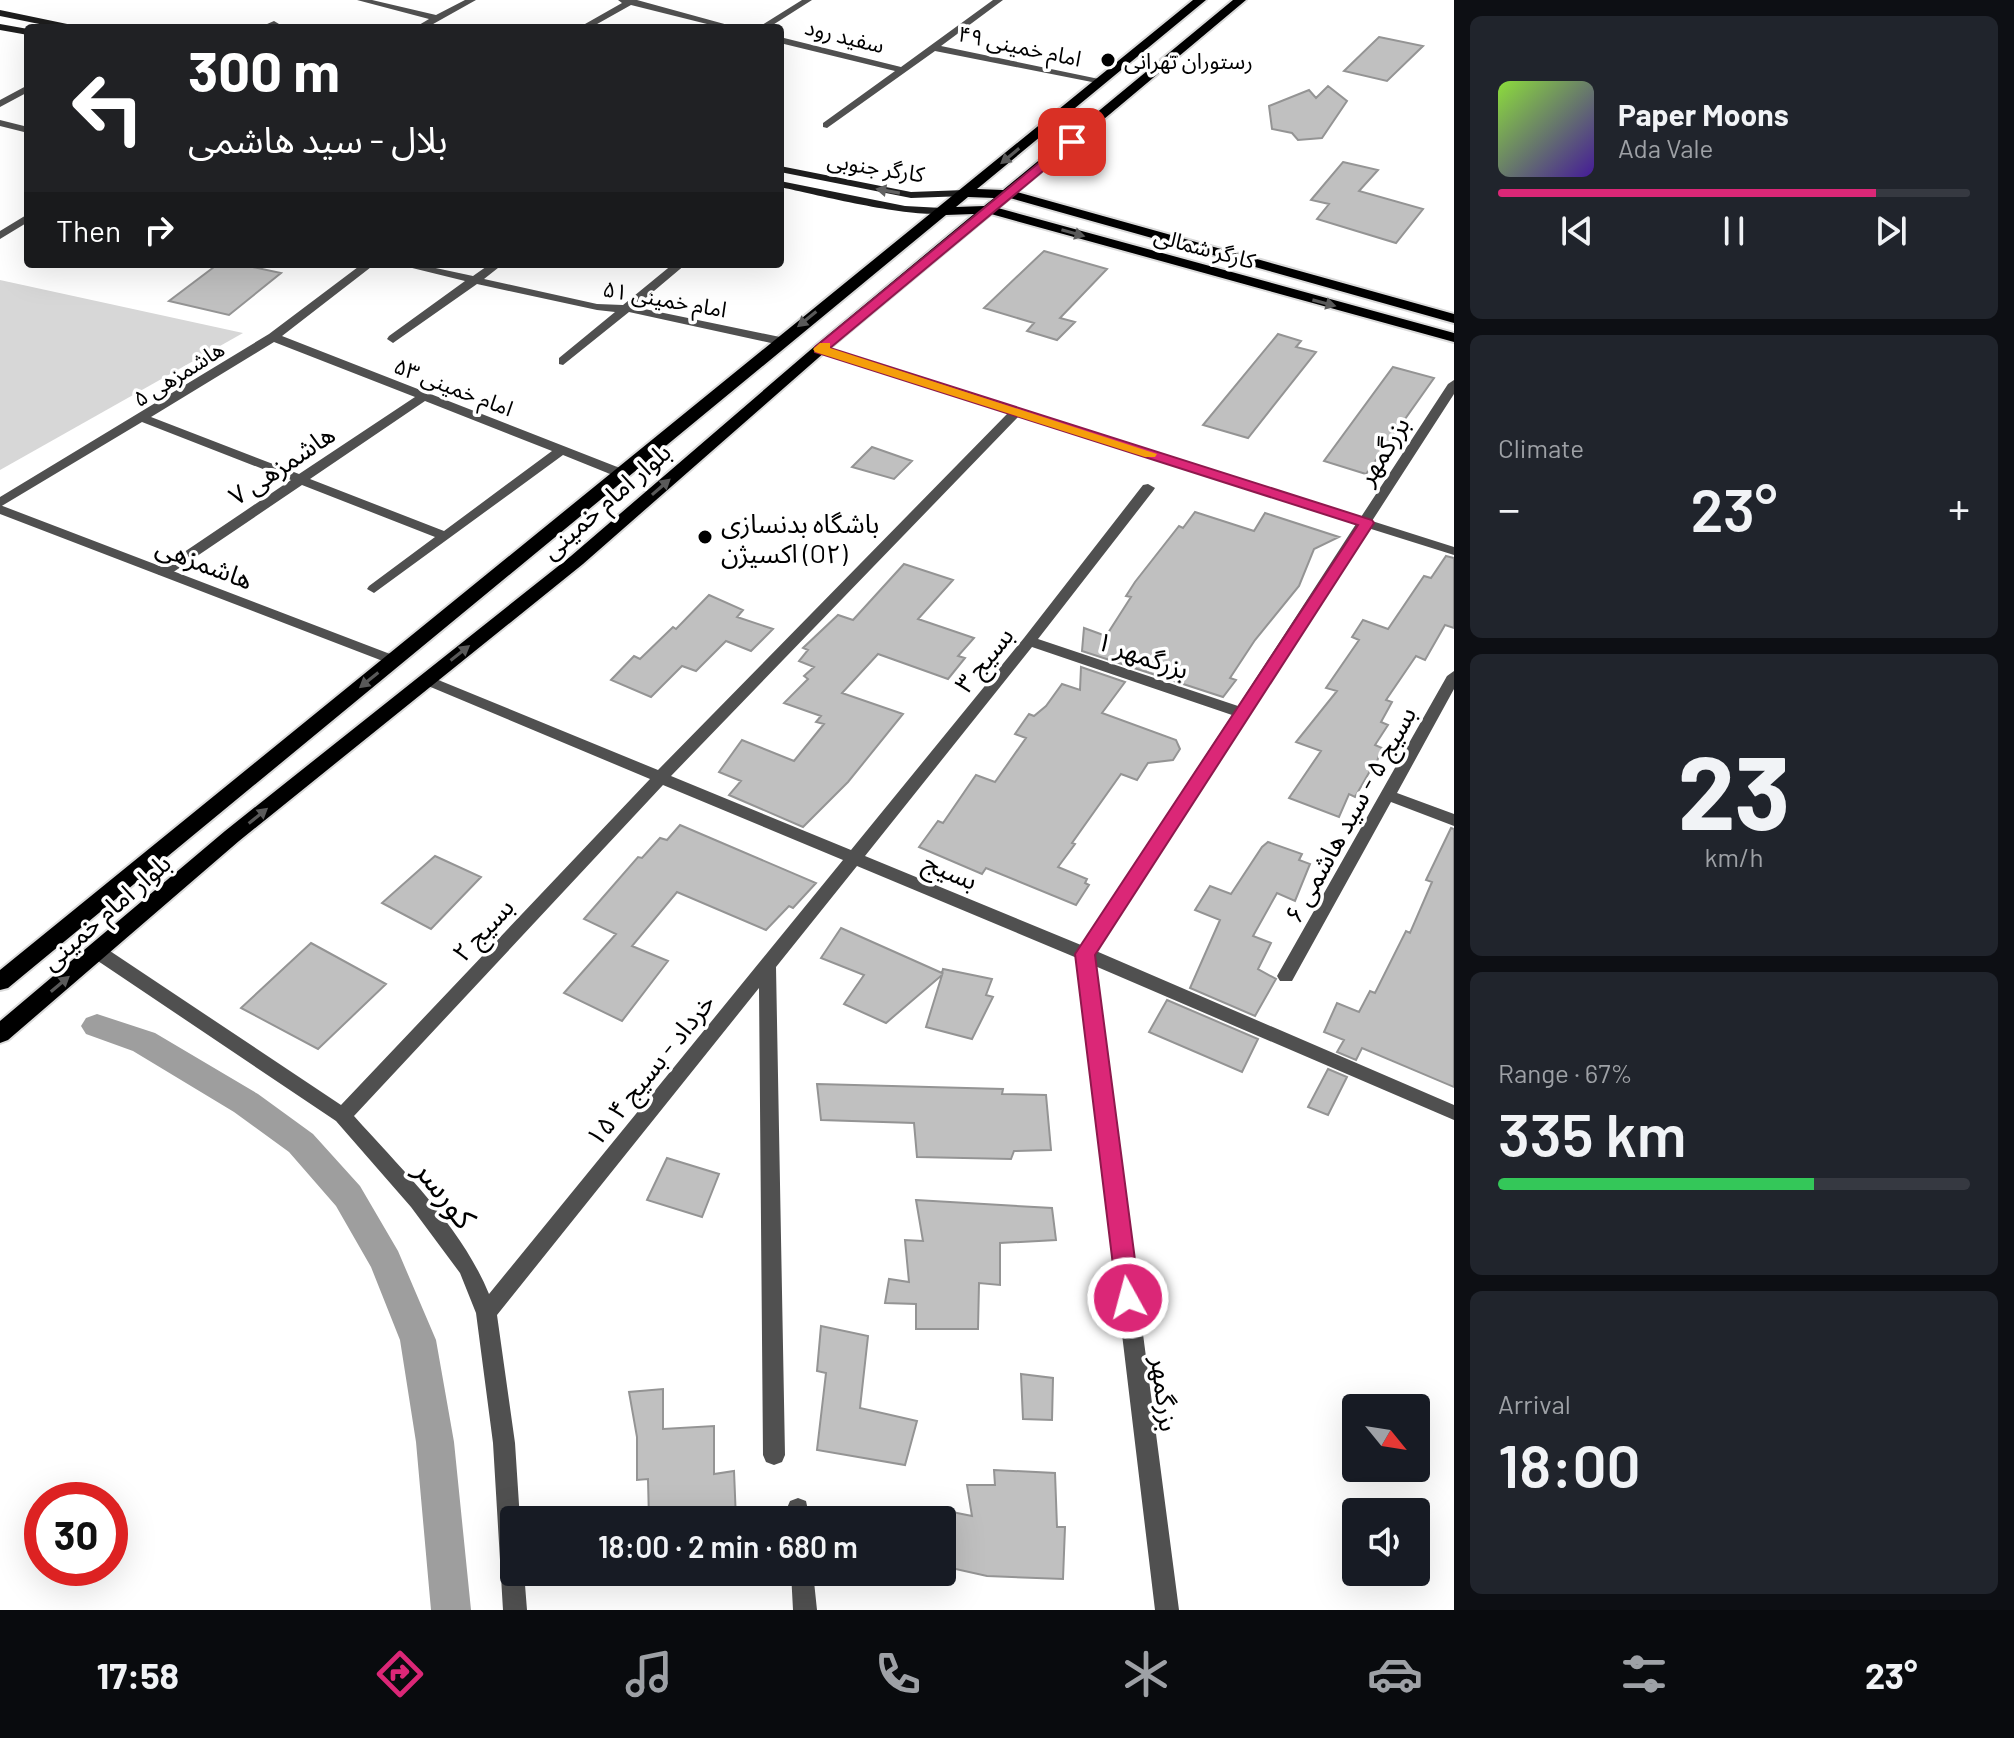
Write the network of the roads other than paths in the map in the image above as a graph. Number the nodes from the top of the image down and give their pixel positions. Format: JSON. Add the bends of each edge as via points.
{"nodes":[{"id":1,"x":361,"y":0,"type":"edge"},
{"id":2,"x":472,"y":0,"type":"edge"},
{"id":3,"x":808,"y":0,"type":"edge"},
{"id":4,"x":999,"y":0,"type":"edge"},
{"id":5,"x":1200,"y":0,"type":"edge"},
{"id":6,"x":1240,"y":0,"type":"edge"},
{"id":7,"x":628,"y":1,"type":"edge"},
{"id":8,"x":0,"y":13,"type":"edge"},
{"id":9,"x":437,"y":18,"type":"junction"},
{"id":10,"x":702,"y":20,"type":"junction"},
{"id":11,"x":53,"y":24,"type":"edge"},
{"id":12,"x":426,"y":24,"type":"edge"},
{"id":13,"x":590,"y":24,"type":"edge"},
{"id":14,"x":696,"y":24,"type":"edge"},
{"id":15,"x":718,"y":24,"type":"edge"},
{"id":16,"x":769,"y":24,"type":"edge"},
{"id":17,"x":0,"y":27,"type":"edge"},
{"id":18,"x":24,"y":31,"type":"edge"},
{"id":19,"x":784,"y":41,"type":"edge"},
{"id":20,"x":932,"y":47,"type":"junction"},
{"id":21,"x":901,"y":70,"type":"junction"},
{"id":22,"x":1099,"y":82,"type":"junction"},
{"id":23,"x":24,"y":90,"type":"edge"},
{"id":24,"x":0,"y":104,"type":"edge"},
{"id":25,"x":0,"y":123,"type":"edge"},
{"id":26,"x":827,"y":125,"type":"dead end"},
{"id":27,"x":24,"y":129,"type":"edge"},
{"id":28,"x":784,"y":170,"type":"edge"},
{"id":29,"x":784,"y":185,"type":"edge"},
{"id":30,"x":965,"y":193,"type":"junction"},
{"id":31,"x":1011,"y":194,"type":"junction"},
{"id":32,"x":991,"y":210,"type":"junction"},
{"id":33,"x":942,"y":211,"type":"junction"},
{"id":34,"x":24,"y":220,"type":"edge"},
{"id":35,"x":0,"y":236,"type":"edge"},
{"id":36,"x":1162,"y":236,"type":"junction"},
{"id":37,"x":1141,"y":253,"type":"junction"},
{"id":38,"x":364,"y":268,"type":"edge"},
{"id":39,"x":418,"y":268,"type":"edge"},
{"id":40,"x":492,"y":268,"type":"edge"},
{"id":41,"x":675,"y":268,"type":"edge"},
{"id":42,"x":476,"y":282,"type":"junction"},
{"id":43,"x":629,"y":309,"type":"junction"},
{"id":44,"x":1454,"y":319,"type":"edge"},
{"id":45,"x":273,"y":337,"type":"junction"},
{"id":46,"x":1454,"y":338,"type":"edge"},
{"id":47,"x":393,"y":339,"type":"dead end"},
{"id":48,"x":780,"y":341,"type":"junction"},
{"id":49,"x":820,"y":349,"type":"junction"},
{"id":50,"x":563,"y":361,"type":"dead end"},
{"id":51,"x":1454,"y":384,"type":"edge"},
{"id":52,"x":424,"y":396,"type":"junction"},
{"id":53,"x":1016,"y":412,"type":"junction"},
{"id":54,"x":143,"y":418,"type":"junction"},
{"id":55,"x":562,"y":450,"type":"junction"},
{"id":56,"x":620,"y":473,"type":"junction"},
{"id":57,"x":300,"y":480,"type":"junction"},
{"id":58,"x":1148,"y":488,"type":"dead end"},
{"id":59,"x":0,"y":503,"type":"edge"},
{"id":60,"x":0,"y":509,"type":"edge"},
{"id":61,"x":1367,"y":523,"type":"junction"},
{"id":62,"x":445,"y":536,"type":"junction"},
{"id":63,"x":1454,"y":551,"type":"edge"},
{"id":64,"x":164,"y":572,"type":"junction"},
{"id":65,"x":374,"y":589,"type":"dead end"},
{"id":66,"x":1029,"y":641,"type":"junction"},
{"id":67,"x":393,"y":660,"type":"junction"},
{"id":68,"x":1454,"y":676,"type":"edge"},
{"id":69,"x":426,"y":680,"type":"junction"},
{"id":70,"x":1242,"y":713,"type":"junction"},
{"id":71,"x":659,"y":779,"type":"junction"},
{"id":72,"x":1387,"y":795,"type":"junction"},
{"id":73,"x":1454,"y":820,"type":"edge"},
{"id":74,"x":852,"y":857,"type":"junction"},
{"id":75,"x":98,"y":952,"type":"junction"},
{"id":76,"x":1085,"y":954,"type":"junction"},
{"id":77,"x":767,"y":963,"type":"junction"},
{"id":78,"x":1286,"y":976,"type":"dead end"},
{"id":79,"x":2,"y":980,"type":"edge"},
{"id":80,"x":0,"y":1034,"type":"edge"},
{"id":81,"x":1454,"y":1113,"type":"edge"},
{"id":82,"x":343,"y":1116,"type":"junction"},
{"id":83,"x":486,"y":1313,"type":"junction"},
{"id":84,"x":774,"y":1455,"type":"dead end"},
{"id":85,"x":803,"y":1586,"type":"edge"},
{"id":86,"x":515,"y":1610,"type":"edge"},
{"id":87,"x":805,"y":1610,"type":"edge"},
{"id":88,"x":1167,"y":1610,"type":"edge"}],
"edges":[{"from":1,"to":9,"type":"street"},
{"from":2,"to":9,"type":"street"},
{"from":3,"to":16,"type":"street"},
{"from":4,"to":20,"type":"street"},
{"from":5,"to":22,"type":"main road","name":"بلوار امام خمینی"},
{"from":6,"to":31,"type":"main road","name":"بلوار امام خمینی"},
{"from":7,"to":10,"type":"street"},
{"from":7,"to":13,"type":"street"},
{"from":8,"to":11,"type":"main road"},
{"from":9,"to":12,"type":"street"},
{"from":10,"to":14,"type":"street"},
{"from":10,"to":15,"type":"street"},
{"from":17,"to":18,"type":"main road"},
{"from":19,"to":21,"type":"street","name":"سفید رود"},
{"from":20,"to":21,"type":"street"},
{"from":20,"to":22,"type":"street","name":"امام خمینی ۴۹"},
{"from":21,"to":26,"type":"street"},
{"from":22,"to":30,"type":"main road","name":"بلوار امام خمینی","one_way":true},
{"from":23,"to":24,"type":"street"},
{"from":25,"to":27,"type":"street"},
{"from":30,"to":28,"type":"main road","name":"کارگر جنوبی","one_way":true,"via":[[901,194]]},
{"from":29,"to":33,"type":"main road","name":"کارگر جنوبی","via":[[905,209]]},
{"from":30,"to":31,"type":"main road","name":"کارگر شمالی"},
{"from":30,"to":33,"type":"main road","name":"بلوار امام خمینی"},
{"from":31,"to":32,"type":"main road","name":"بلوار امام خمینی"},
{"from":31,"to":36,"type":"main road","name":"کارگر شمالی"},
{"from":32,"to":33,"type":"main road","name":"کارگر شمالی"},
{"from":32,"to":37,"type":"main road","name":"کارگر شمالی","one_way":true},
{"from":32,"to":49,"type":"main road","name":"بلوار امام خمینی"},
{"from":33,"to":48,"type":"main road","name":"بلوار امام خمینی","one_way":true},
{"from":34,"to":35,"type":"street"},
{"from":36,"to":37,"type":"main road","via":[[1134,239],[1131,243]]},
{"from":36,"to":44,"type":"main road","name":"کارگر شمالی"},
{"from":37,"to":46,"type":"main road","name":"کارگر شمالی","one_way":true},
{"from":38,"to":45,"type":"street","name":"هاشمزهی ۵"},
{"from":39,"to":42,"type":"street","name":"امام خمینی ۵۱"},
{"from":40,"to":42,"type":"street"},
{"from":41,"to":43,"type":"street"},
{"from":42,"to":43,"type":"street","name":"امام خمینی ۵۱"},
{"from":42,"to":47,"type":"street"},
{"from":43,"to":48,"type":"street","name":"امام خمینی ۵۱"},
{"from":43,"to":50,"type":"street"},
{"from":45,"to":52,"type":"street","name":"امام خمینی ۵۳"},
{"from":45,"to":54,"type":"street","name":"هاشمزهی ۵"},
{"from":48,"to":56,"type":"main road","name":"بلوار امام خمینی"},
{"from":49,"to":53,"type":"street"},
{"from":69,"to":49,"type":"main road","name":"بلوار امام خمینی","one_way":true,"via":[[577,560]]},
{"from":51,"to":61,"type":"street","name":"بزرگمهر"},
{"from":52,"to":55,"type":"street","name":"امام خمینی ۵۳"},
{"from":52,"to":57,"type":"street","name":"هاشمزهی ۷"},
{"from":53,"to":61,"type":"street"},
{"from":53,"to":71,"type":"street","name":"بسیج ۲"},
{"from":54,"to":57,"type":"street"},
{"from":54,"to":59,"type":"street","name":"هاشمزهی ۵"},
{"from":55,"to":56,"type":"street","name":"امام خمینی ۵۳"},
{"from":55,"to":62,"type":"street"},
{"from":56,"to":67,"type":"main road","name":"بلوار امام خمینی"},
{"from":57,"to":62,"type":"street"},
{"from":57,"to":64,"type":"street","name":"هاشمزهی ۷"},
{"from":58,"to":66,"type":"street","name":"بسیج ۳"},
{"from":60,"to":64,"type":"street","name":"هاشمزهی"},
{"from":61,"to":63,"type":"street"},
{"from":61,"to":70,"type":"street","name":"بزرگمهر"},
{"from":62,"to":65,"type":"street"},
{"from":64,"to":67,"type":"street","name":"هاشمزهی"},
{"from":66,"to":70,"type":"street","name":"بزرگمهر ۱"},
{"from":66,"to":74,"type":"street","name":"بسیج ۳"},
{"from":67,"to":79,"type":"main road","name":"بلوار امام خمینی","one_way":true},
{"from":68,"to":72,"type":"street","name":"بسیج ۵ - سید هاشمی ۶"},
{"from":69,"to":71,"type":"street","name":"بسیج"},
{"from":75,"to":69,"type":"main road","name":"بلوار امام خمینی","one_way":true},
{"from":70,"to":76,"type":"street","name":"بزرگمهر"},
{"from":71,"to":74,"type":"street","name":"بسیج"},
{"from":71,"to":82,"type":"street","name":"بسیج ۲"},
{"from":72,"to":73,"type":"street"},
{"from":72,"to":78,"type":"street","name":"بسیج ۵ - سید هاشمی ۶"},
{"from":74,"to":76,"type":"street","name":"بسیج"},
{"from":74,"to":77,"type":"street","name":"۱۵ خرداد - بسیج ۴"},
{"from":80,"to":75,"type":"main road","name":"بلوار امام خمینی","one_way":true},
{"from":75,"to":82,"type":"street","name":"کورسر"},
{"from":76,"to":81,"type":"street","name":"بسیج"},
{"from":76,"to":88,"type":"street","name":"بزرگمهر"},
{"from":77,"to":83,"type":"street","name":"۱۵ خرداد - بسیج ۴"},
{"from":77,"to":84,"type":"street"},
{"from":82,"to":83,"type":"street","name":"کورسر","via":[[468,1268]]},
{"from":83,"to":86,"type":"street","name":"کورسر","via":[[504,1443]]},
{"from":85,"to":87,"type":"street"}]}
